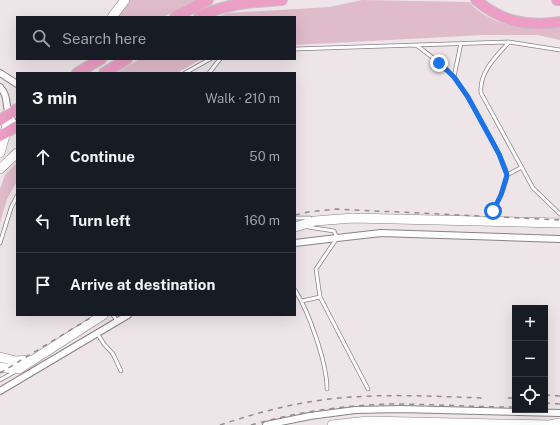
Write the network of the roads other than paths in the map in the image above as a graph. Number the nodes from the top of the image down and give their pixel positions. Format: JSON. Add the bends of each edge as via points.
{"nodes":[{"id":1,"x":125,"y":0,"type":"edge"},
{"id":2,"x":208,"y":0,"type":"edge"},
{"id":3,"x":238,"y":0,"type":"edge"},
{"id":4,"x":282,"y":0,"type":"edge"},
{"id":5,"x":476,"y":0,"type":"edge"},
{"id":6,"x":228,"y":6,"type":"junction"},
{"id":7,"x":113,"y":16,"type":"edge"},
{"id":8,"x":177,"y":16,"type":"edge"},
{"id":9,"x":201,"y":16,"type":"edge"},
{"id":10,"x":560,"y":22,"type":"edge"},
{"id":11,"x":509,"y":42,"type":"junction"},
{"id":12,"x":461,"y":43,"type":"junction"},
{"id":13,"x":416,"y":45,"type":"junction"},
{"id":14,"x":296,"y":49,"type":"edge"},
{"id":15,"x":560,"y":50,"type":"edge"},
{"id":16,"x":86,"y":60,"type":"edge"},
{"id":17,"x":99,"y":60,"type":"edge"},
{"id":18,"x":123,"y":60,"type":"edge"},
{"id":19,"x":208,"y":60,"type":"edge"},
{"id":20,"x":219,"y":60,"type":"edge"},
{"id":21,"x":80,"y":72,"type":"edge"},
{"id":22,"x":105,"y":72,"type":"edge"},
{"id":23,"x":187,"y":72,"type":"edge"},
{"id":24,"x":210,"y":72,"type":"edge"},
{"id":25,"x":0,"y":73,"type":"edge"},
{"id":26,"x":454,"y":77,"type":"junction"},
{"id":27,"x":16,"y":83,"type":"edge"},
{"id":28,"x":0,"y":87,"type":"edge"},
{"id":29,"x":6,"y":115,"type":"edge"},
{"id":30,"x":16,"y":125,"type":"edge"},
{"id":31,"x":16,"y":127,"type":"edge"},
{"id":32,"x":3,"y":134,"type":"edge"},
{"id":33,"x":0,"y":153,"type":"edge"},
{"id":34,"x":16,"y":153,"type":"edge"},
{"id":35,"x":522,"y":167,"type":"junction"},
{"id":36,"x":0,"y":169,"type":"edge"},
{"id":37,"x":507,"y":175,"type":"junction"},
{"id":38,"x":16,"y":198,"type":"edge"},
{"id":39,"x":560,"y":214,"type":"edge"},
{"id":40,"x":488,"y":222,"type":"junction"},
{"id":41,"x":560,"y":223,"type":"edge"},
{"id":42,"x":296,"y":224,"type":"edge"},
{"id":43,"x":337,"y":238,"type":"junction"},
{"id":44,"x":560,"y":239,"type":"edge"},
{"id":45,"x":0,"y":243,"type":"edge"},
{"id":46,"x":296,"y":243,"type":"edge"},
{"id":47,"x":296,"y":292,"type":"edge"},
{"id":48,"x":320,"y":297,"type":"junction"},
{"id":49,"x":302,"y":301,"type":"junction"},
{"id":50,"x":101,"y":316,"type":"edge"},
{"id":51,"x":114,"y":316,"type":"edge"},
{"id":52,"x":126,"y":316,"type":"edge"},
{"id":53,"x":117,"y":321,"type":"junction"},
{"id":54,"x":97,"y":333,"type":"junction"},
{"id":55,"x":0,"y":357,"type":"edge"},
{"id":56,"x":33,"y":360,"type":"junction"},
{"id":57,"x":0,"y":367,"type":"edge"},
{"id":58,"x":19,"y":370,"type":"junction"},
{"id":59,"x":121,"y":371,"type":"dead end"},
{"id":60,"x":0,"y":380,"type":"edge"},
{"id":61,"x":327,"y":389,"type":"dead end"},
{"id":62,"x":368,"y":389,"type":"dead end"},
{"id":63,"x":0,"y":391,"type":"edge"},
{"id":64,"x":560,"y":412,"type":"edge"},
{"id":65,"x":560,"y":423,"type":"edge"},
{"id":66,"x":266,"y":425,"type":"edge"},
{"id":67,"x":332,"y":425,"type":"edge"}],
"edges":[{"from":1,"to":7,"type":"street"},
{"from":2,"to":8,"type":"main road"},
{"from":3,"to":6,"type":"street"},
{"from":4,"to":6,"type":"main road"},
{"from":5,"to":10,"type":"main road","via":[[508,20],[530,25]]},
{"from":6,"to":9,"type":"main road"},
{"from":11,"to":12,"type":"lane"},
{"from":11,"to":15,"type":"lane"},
{"from":11,"to":35,"type":"lane","via":[[494,58],[484,75],[480,84],[481,94]]},
{"from":12,"to":13,"type":"lane"},
{"from":12,"to":26,"type":"lane"},
{"from":13,"to":14,"type":"lane"},
{"from":13,"to":26,"type":"lane"},
{"from":16,"to":21,"type":"main road"},
{"from":17,"to":21,"type":"main road"},
{"from":18,"to":22,"type":"main road"},
{"from":19,"to":23,"type":"lane"},
{"from":20,"to":24,"type":"lane"},
{"from":25,"to":27,"type":"street"},
{"from":26,"to":37,"type":"lane","via":[[499,154]]},
{"from":28,"to":29,"type":"street","via":[[6,98]]},
{"from":29,"to":30,"type":"street"},
{"from":29,"to":32,"type":"street"},
{"from":31,"to":32,"type":"main road"},
{"from":32,"to":33,"type":"street"},
{"from":34,"to":36,"type":"street"},
{"from":35,"to":37,"type":"lane"},
{"from":35,"to":39,"type":"lane","via":[[533,188]]},
{"from":37,"to":40,"type":"lane"},
{"from":38,"to":45,"type":"lane"},
{"from":40,"to":41,"type":"street"},
{"from":40,"to":42,"type":"street","via":[[338,218]]},
{"from":42,"to":43,"type":"lane","via":[[334,231]]},
{"from":43,"to":44,"type":"street","via":[[382,234]]},
{"from":43,"to":46,"type":"street"},
{"from":43,"to":48,"type":"lane","via":[[316,269]]},
{"from":47,"to":49,"type":"lane"},
{"from":48,"to":49,"type":"lane"},
{"from":48,"to":62,"type":"lane"},
{"from":49,"to":61,"type":"lane","via":[[321,352]]},
{"from":50,"to":56,"type":"street"},
{"from":51,"to":53,"type":"lane"},
{"from":52,"to":53,"type":"street"},
{"from":53,"to":54,"type":"street"},
{"from":54,"to":59,"type":"lane","via":[[113,354]]},
{"from":54,"to":63,"type":"street"},
{"from":55,"to":56,"type":"street","via":[[16,361]]},
{"from":56,"to":58,"type":"street"},
{"from":57,"to":58,"type":"street"},
{"from":58,"to":60,"type":"lane"},
{"from":64,"to":66,"type":"street","via":[[355,410]]},
{"from":65,"to":67,"type":"street","via":[[368,421]]}]}
